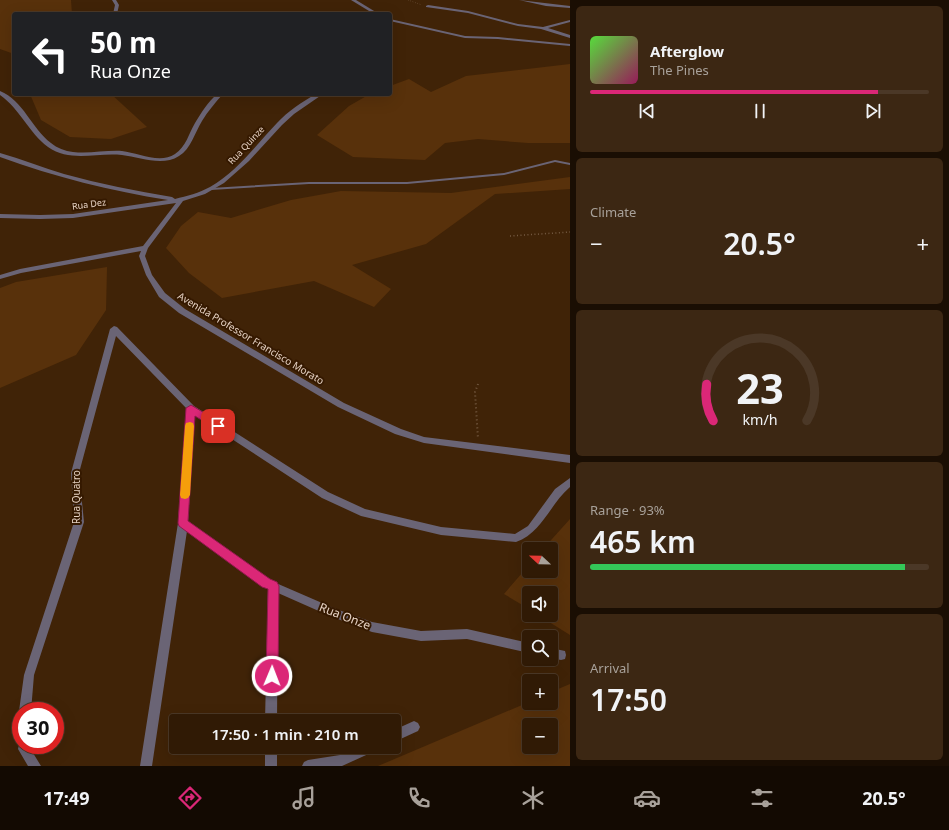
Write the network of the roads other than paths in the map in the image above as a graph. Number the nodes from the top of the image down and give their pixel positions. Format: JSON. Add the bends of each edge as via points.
{"nodes":[{"id":1,"x":114,"y":0,"type":"edge"},
{"id":2,"x":356,"y":0,"type":"edge"},
{"id":3,"x":521,"y":0,"type":"edge"},
{"id":4,"x":556,"y":0,"type":"edge"},
{"id":5,"x":546,"y":5,"type":"junction"},
{"id":6,"x":428,"y":6,"type":"road end"},
{"id":7,"x":570,"y":7,"type":"edge"},
{"id":8,"x":115,"y":12,"type":"edge"},
{"id":9,"x":374,"y":12,"type":"edge"},
{"id":10,"x":392,"y":20,"type":"edge"},
{"id":11,"x":570,"y":21,"type":"edge"},
{"id":12,"x":542,"y":28,"type":"junction"},
{"id":13,"x":570,"y":37,"type":"edge"},
{"id":14,"x":570,"y":44,"type":"edge"},
{"id":15,"x":0,"y":93,"type":"edge"},
{"id":16,"x":218,"y":96,"type":"edge"},
{"id":17,"x":316,"y":96,"type":"edge"},
{"id":18,"x":0,"y":155,"type":"edge"},
{"id":19,"x":570,"y":164,"type":"edge"},
{"id":20,"x":211,"y":189,"type":"junction"},
{"id":21,"x":180,"y":201,"type":"junction"},
{"id":22,"x":0,"y":216,"type":"edge"},
{"id":23,"x":145,"y":248,"type":"junction"},
{"id":24,"x":0,"y":277,"type":"edge"},
{"id":25,"x":191,"y":408,"type":"junction"},
{"id":26,"x":570,"y":459,"type":"edge"},
{"id":27,"x":570,"y":482,"type":"edge"},
{"id":28,"x":183,"y":523,"type":"junction"},
{"id":29,"x":273,"y":586,"type":"junction"},
{"id":30,"x":522,"y":646,"type":"edge"},
{"id":31,"x":26,"y":702,"type":"edge"},
{"id":32,"x":272,"y":714,"type":"edge"},
{"id":33,"x":414,"y":727,"type":"dead end"},
{"id":34,"x":401,"y":733,"type":"edge"},
{"id":35,"x":27,"y":754,"type":"edge"},
{"id":36,"x":271,"y":754,"type":"edge"},
{"id":37,"x":356,"y":754,"type":"edge"},
{"id":38,"x":35,"y":766,"type":"edge"},
{"id":39,"x":146,"y":766,"type":"edge"},
{"id":40,"x":271,"y":766,"type":"edge"},
{"id":41,"x":308,"y":766,"type":"edge"}],
"edges":[{"from":1,"to":8,"type":"street","via":[[117,5]]},
{"from":2,"to":9,"type":"street"},
{"from":3,"to":5,"type":"street"},
{"from":4,"to":5,"type":"street"},
{"from":5,"to":7,"type":"street"},
{"from":6,"to":12,"type":"street"},
{"from":10,"to":14,"type":"street","via":[[465,37]]},
{"from":11,"to":12,"type":"street"},
{"from":12,"to":13,"type":"street"},
{"from":15,"to":16,"type":"street","via":[[12,101],[48,144],[58,150],[80,154],[122,153],[157,159],[176,156],[183,150]]},
{"from":17,"to":20,"type":"street","name":"Rua Quinze","via":[[283,119],[240,166],[222,183]]},
{"from":18,"to":21,"type":"street","via":[[78,181]]},
{"from":19,"to":20,"type":"lane","via":[[555,161],[504,174],[407,183],[309,183]]},
{"from":20,"to":21,"type":"street","name":"Rua Quinze"},
{"from":21,"to":22,"type":"street","name":"Rua Dez","via":[[66,217]]},
{"from":21,"to":23,"type":"street"},
{"from":23,"to":24,"type":"street"},
{"from":23,"to":26,"type":"street","name":"Avenida Professor Francisco Morato","via":[[142,256],[149,275],[162,296],[182,311],[341,405],[398,432],[424,440]]},
{"from":25,"to":27,"type":"street","via":[[325,495],[364,513],[441,531],[516,538],[530,529],[558,492]]},
{"from":25,"to":28,"type":"street"},
{"from":25,"to":31,"type":"street","name":"Rua Quatro","via":[[114,329],[75,473],[79,522],[29,675]]},
{"from":28,"to":29,"type":"street","name":"Rua Onze"},
{"from":28,"to":39,"type":"street"},
{"from":29,"to":30,"type":"street","name":"Rua Onze","via":[[372,627],[421,636],[467,634]]},
{"from":29,"to":32,"type":"street"},
{"from":33,"to":34,"type":"street"},
{"from":35,"to":38,"type":"street"},
{"from":36,"to":40,"type":"street"},
{"from":37,"to":41,"type":"street","via":[[340,761]]}]}
